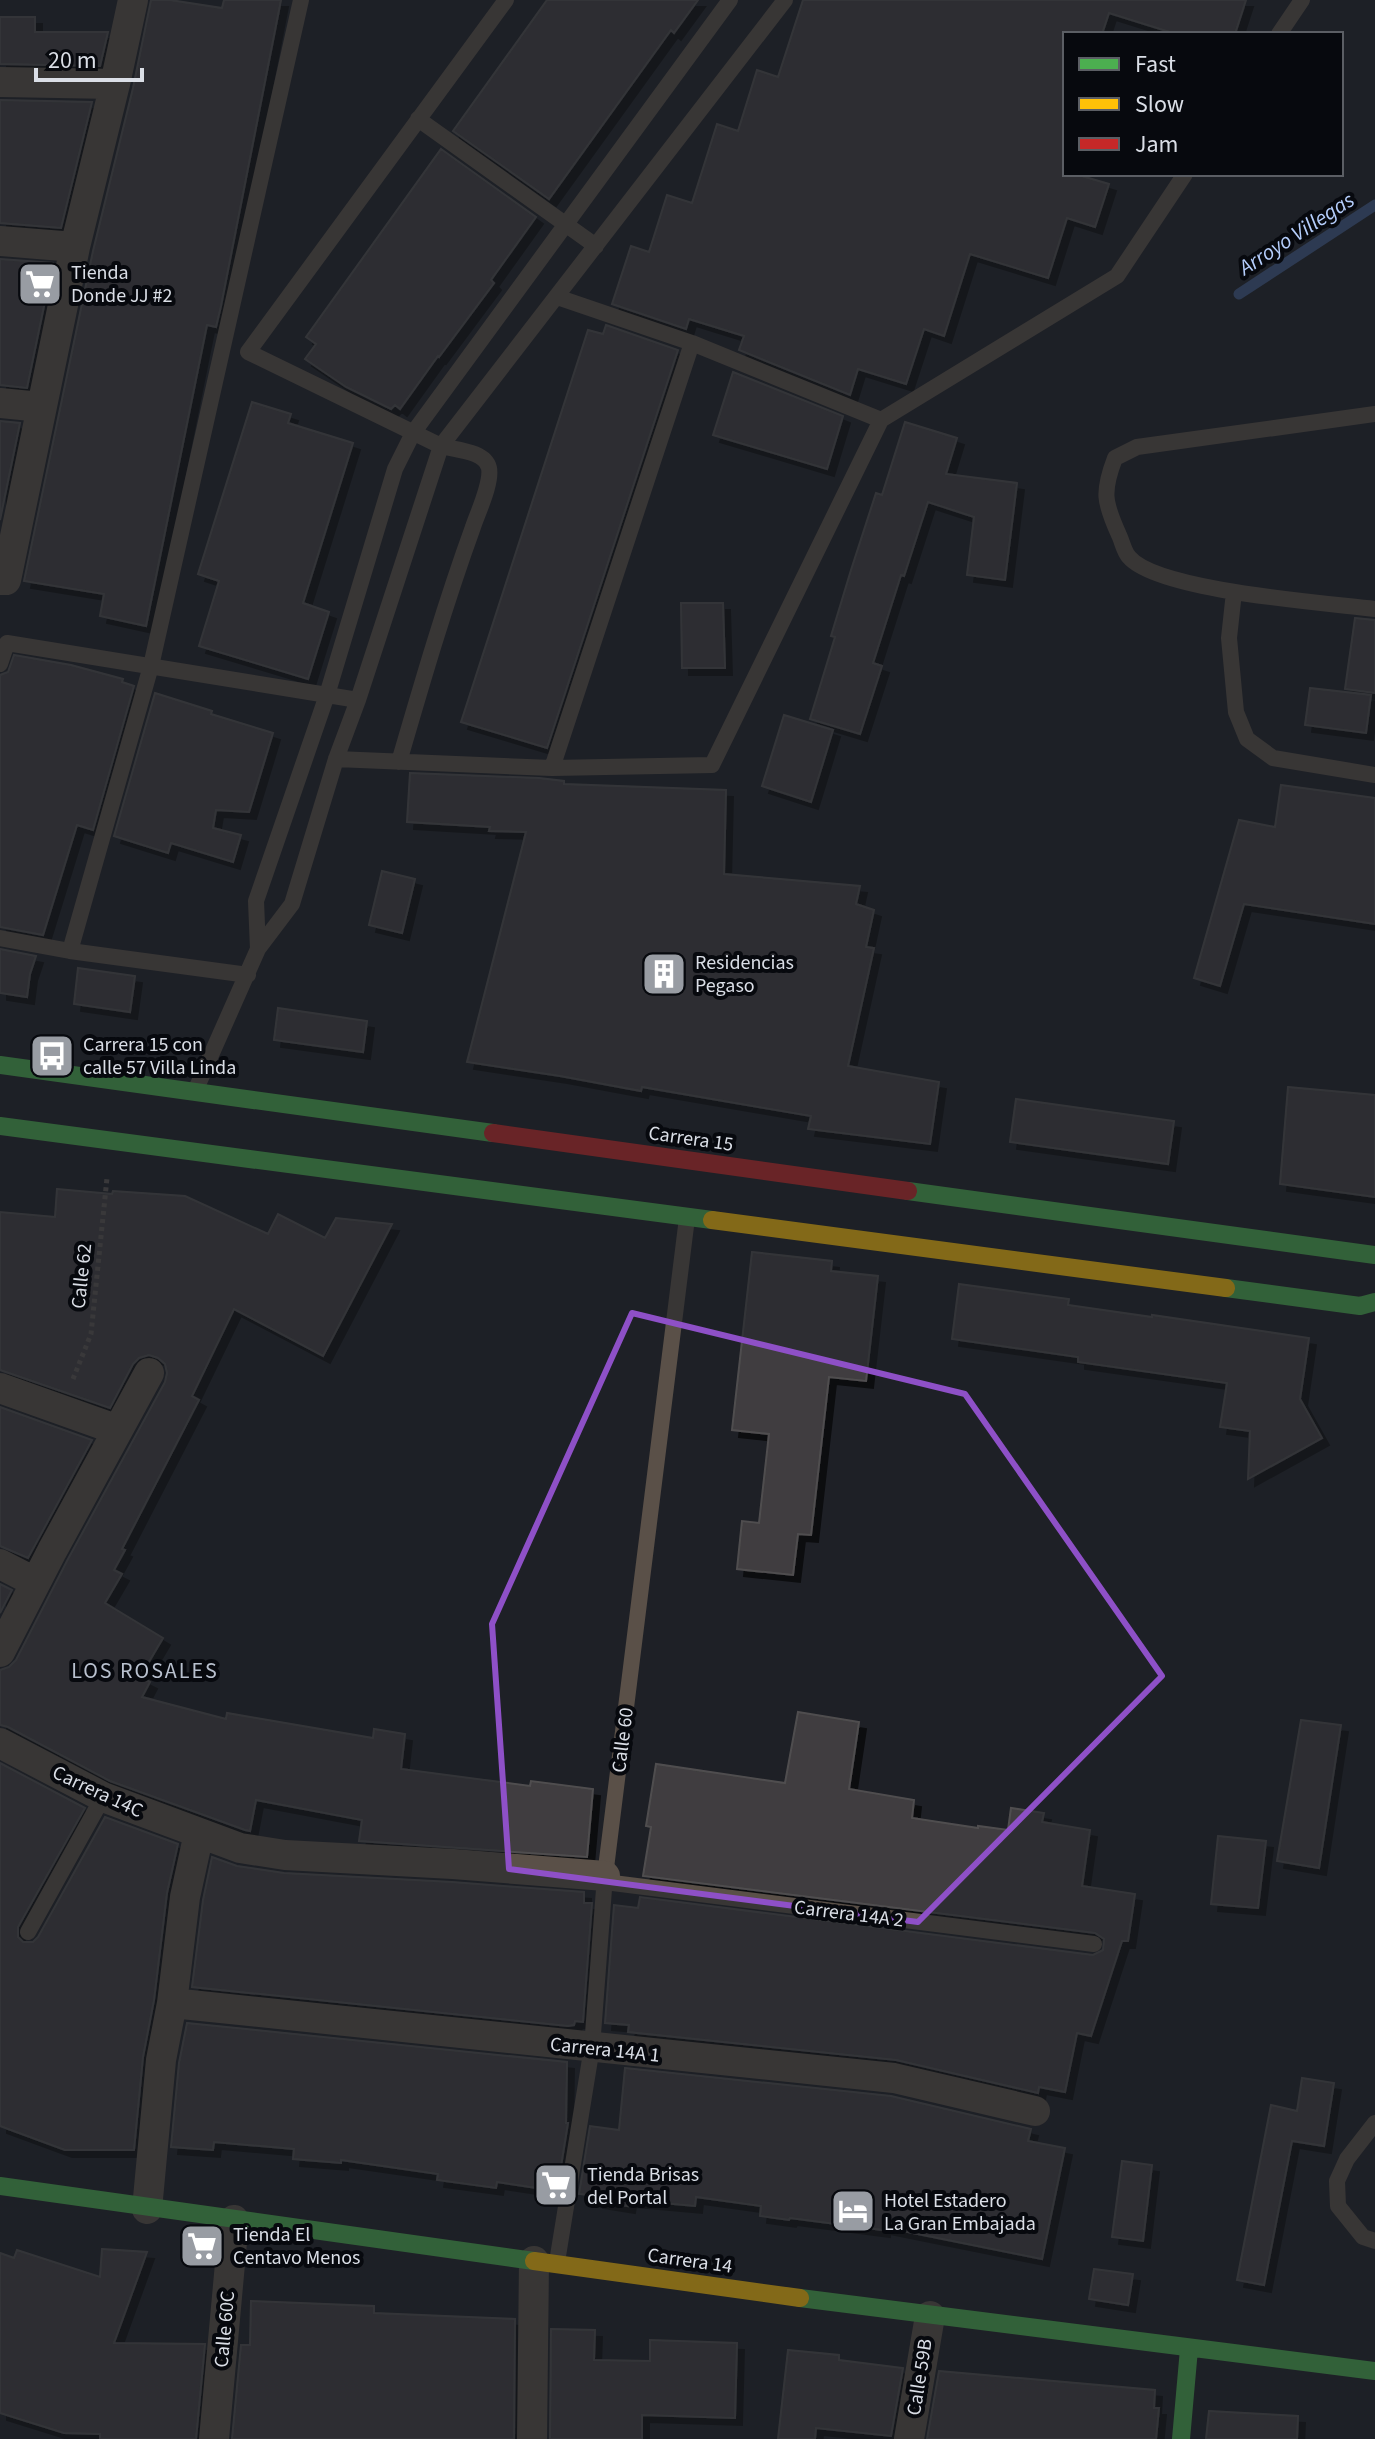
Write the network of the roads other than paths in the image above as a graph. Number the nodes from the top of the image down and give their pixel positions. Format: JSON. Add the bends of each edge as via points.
{"nodes":[{"id":1,"x":133,"y":0,"type":"edge"},
{"id":2,"x":301,"y":0,"type":"edge"},
{"id":3,"x":506,"y":0,"type":"edge"},
{"id":4,"x":730,"y":0,"type":"edge"},
{"id":5,"x":785,"y":0,"type":"edge"},
{"id":6,"x":1302,"y":0,"type":"edge"},
{"id":7,"x":1280,"y":32,"type":"edge"},
{"id":8,"x":0,"y":82,"type":"edge"},
{"id":9,"x":115,"y":84,"type":"junction"},
{"id":10,"x":418,"y":119,"type":"junction"},
{"id":11,"x":1184,"y":176,"type":"edge"},
{"id":12,"x":566,"y":224,"type":"junction"},
{"id":13,"x":0,"y":241,"type":"edge"},
{"id":14,"x":596,"y":246,"type":"junction"},
{"id":15,"x":75,"y":247,"type":"junction"},
{"id":16,"x":557,"y":297,"type":"junction"},
{"id":17,"x":692,"y":343,"type":"junction"},
{"id":18,"x":224,"y":350,"type":"junction"},
{"id":19,"x":248,"y":352,"type":"junction"},
{"id":20,"x":0,"y":403,"type":"edge"},
{"id":21,"x":41,"y":407,"type":"junction"},
{"id":22,"x":1375,"y":414,"type":"edge"},
{"id":23,"x":881,"y":420,"type":"junction"},
{"id":24,"x":413,"y":433,"type":"junction"},
{"id":25,"x":441,"y":446,"type":"junction"},
{"id":26,"x":3,"y":580,"type":"edge"},
{"id":27,"x":1234,"y":592,"type":"junction"},
{"id":28,"x":1375,"y":609,"type":"edge"},
{"id":29,"x":0,"y":664,"type":"edge"},
{"id":30,"x":151,"y":666,"type":"junction"},
{"id":31,"x":327,"y":695,"type":"junction"},
{"id":32,"x":358,"y":700,"type":"junction"},
{"id":33,"x":336,"y":759,"type":"junction"},
{"id":34,"x":399,"y":762,"type":"junction"},
{"id":35,"x":552,"y":768,"type":"junction"},
{"id":36,"x":1375,"y":775,"type":"edge"},
{"id":37,"x":0,"y":938,"type":"edge"},
{"id":38,"x":258,"y":949,"type":"junction"},
{"id":39,"x":70,"y":951,"type":"junction"},
{"id":40,"x":248,"y":975,"type":"junction"},
{"id":41,"x":0,"y":1065,"type":"edge"},
{"id":42,"x":194,"y":1100,"type":"junction"},
{"id":43,"x":0,"y":1126,"type":"edge"},
{"id":44,"x":687,"y":1216,"type":"junction"},
{"id":45,"x":1369,"y":1258,"type":"edge"},
{"id":46,"x":1366,"y":1300,"type":"edge"},
{"id":47,"x":149,"y":1373,"type":"dead end"},
{"id":48,"x":0,"y":1388,"type":"edge"},
{"id":49,"x":118,"y":1430,"type":"junction"},
{"id":50,"x":0,"y":1564,"type":"edge"},
{"id":51,"x":35,"y":1582,"type":"junction"},
{"id":52,"x":0,"y":1652,"type":"edge"},
{"id":53,"x":0,"y":1743,"type":"edge"},
{"id":54,"x":103,"y":1797,"type":"junction"},
{"id":55,"x":199,"y":1833,"type":"junction"},
{"id":56,"x":605,"y":1879,"type":"junction"},
{"id":57,"x":28,"y":1932,"type":"dead end"},
{"id":58,"x":1094,"y":1944,"type":"dead end"},
{"id":59,"x":172,"y":2003,"type":"junction"},
{"id":60,"x":592,"y":2047,"type":"junction"},
{"id":61,"x":1035,"y":2111,"type":"dead end"},
{"id":62,"x":1375,"y":2123,"type":"edge"},
{"id":63,"x":0,"y":2186,"type":"edge"},
{"id":64,"x":147,"y":2209,"type":"junction"},
{"id":65,"x":234,"y":2220,"type":"junction"},
{"id":66,"x":1375,"y":2241,"type":"edge"},
{"id":67,"x":545,"y":2262,"type":"junction"},
{"id":68,"x":930,"y":2316,"type":"junction"},
{"id":69,"x":1189,"y":2349,"type":"junction"},
{"id":70,"x":1375,"y":2371,"type":"edge"},
{"id":71,"x":214,"y":2439,"type":"edge"},
{"id":72,"x":532,"y":2439,"type":"edge"},
{"id":73,"x":909,"y":2439,"type":"edge"},
{"id":74,"x":1181,"y":2439,"type":"edge"}],
"edges":[{"from":1,"to":9,"type":"street"},
{"from":2,"to":18,"type":"lane"},
{"from":3,"to":10,"type":"lane"},
{"from":4,"to":12,"type":"lane"},
{"from":5,"to":14,"type":"lane"},
{"from":6,"to":7,"type":"lane"},
{"from":8,"to":9,"type":"street"},
{"from":9,"to":15,"type":"street"},
{"from":10,"to":12,"type":"lane"},
{"from":10,"to":19,"type":"lane"},
{"from":11,"to":23,"type":"lane","via":[[1117,276]]},
{"from":12,"to":14,"type":"lane"},
{"from":12,"to":24,"type":"lane"},
{"from":13,"to":15,"type":"street"},
{"from":14,"to":16,"type":"lane"},
{"from":15,"to":21,"type":"street"},
{"from":16,"to":17,"type":"lane"},
{"from":16,"to":25,"type":"lane"},
{"from":17,"to":23,"type":"lane"},
{"from":17,"to":35,"type":"lane"},
{"from":18,"to":19,"type":"lane"},
{"from":18,"to":30,"type":"lane"},
{"from":19,"to":24,"type":"lane"},
{"from":20,"to":21,"type":"street"},
{"from":21,"to":26,"type":"street"},
{"from":22,"to":27,"type":"lane","via":[[1137,447],[1115,458],[1106,482],[1107,509],[1129,557],[1156,575]]},
{"from":23,"to":35,"type":"lane","via":[[712,765]]},
{"from":24,"to":25,"type":"lane"},
{"from":24,"to":31,"type":"lane","via":[[395,469]]},
{"from":25,"to":32,"type":"lane"},
{"from":25,"to":34,"type":"lane","via":[[484,459],[489,470]]},
{"from":27,"to":28,"type":"lane"},
{"from":27,"to":36,"type":"lane","via":[[1229,638],[1236,712],[1247,739],[1273,758]]},
{"from":29,"to":30,"type":"lane","via":[[7,643]]},
{"from":30,"to":31,"type":"lane"},
{"from":30,"to":39,"type":"lane"},
{"from":31,"to":32,"type":"lane"},
{"from":31,"to":38,"type":"lane","via":[[256,901]]},
{"from":32,"to":33,"type":"lane"},
{"from":33,"to":34,"type":"lane"},
{"from":33,"to":38,"type":"lane","via":[[292,904]]},
{"from":34,"to":35,"type":"lane"},
{"from":37,"to":39,"type":"lane"},
{"from":38,"to":40,"type":"lane"},
{"from":39,"to":40,"type":"lane"},
{"from":40,"to":42,"type":"lane"},
{"from":41,"to":42,"type":"main road","name":"Carrera 15"},
{"from":42,"to":45,"type":"main road","name":"Carrera 15"},
{"from":43,"to":44,"type":"main road","via":[[111,1141],[187,1143]]},
{"from":44,"to":46,"type":"main road","via":[[952,1244]]},
{"from":44,"to":56,"type":"lane","name":"Calle 60"},
{"from":47,"to":49,"type":"street"},
{"from":48,"to":49,"type":"street"},
{"from":49,"to":51,"type":"street"},
{"from":50,"to":51,"type":"street"},
{"from":51,"to":52,"type":"street"},
{"from":53,"to":54,"type":"street","name":"Carrera 14C"},
{"from":54,"to":55,"type":"street","name":"Carrera 14C"},
{"from":54,"to":57,"type":"lane"},
{"from":55,"to":56,"type":"street","name":"Carrera 14A 2","via":[[240,1848],[285,1855]]},
{"from":55,"to":59,"type":"street"},
{"from":56,"to":58,"type":"lane","name":"Carrera 14A 2"},
{"from":56,"to":60,"type":"lane","name":"Calle 60"},
{"from":59,"to":60,"type":"street","name":"Carrera 14A 1"},
{"from":59,"to":64,"type":"street","via":[[161,2060]]},
{"from":60,"to":61,"type":"street","name":"Carrera 14A 1","via":[[894,2078]]},
{"from":60,"to":67,"type":"lane","name":"Calle 60"},
{"from":62,"to":66,"type":"lane","via":[[1337,2181],[1338,2206],[1363,2237]]},
{"from":63,"to":64,"type":"main road","name":"Carrera 14"},
{"from":64,"to":65,"type":"main road","name":"Carrera 14"},
{"from":65,"to":67,"type":"main road","name":"Carrera 14"},
{"from":65,"to":71,"type":"street","name":"Calle 60C"},
{"from":67,"to":68,"type":"main road","name":"Carrera 14"},
{"from":67,"to":72,"type":"street","name":"Calle 60"},
{"from":68,"to":69,"type":"main road","name":"Carrera 14"},
{"from":68,"to":73,"type":"street","name":"Calle 59B"},
{"from":69,"to":70,"type":"main road","name":"Carrera 14"},
{"from":69,"to":74,"type":"main road"}]}
